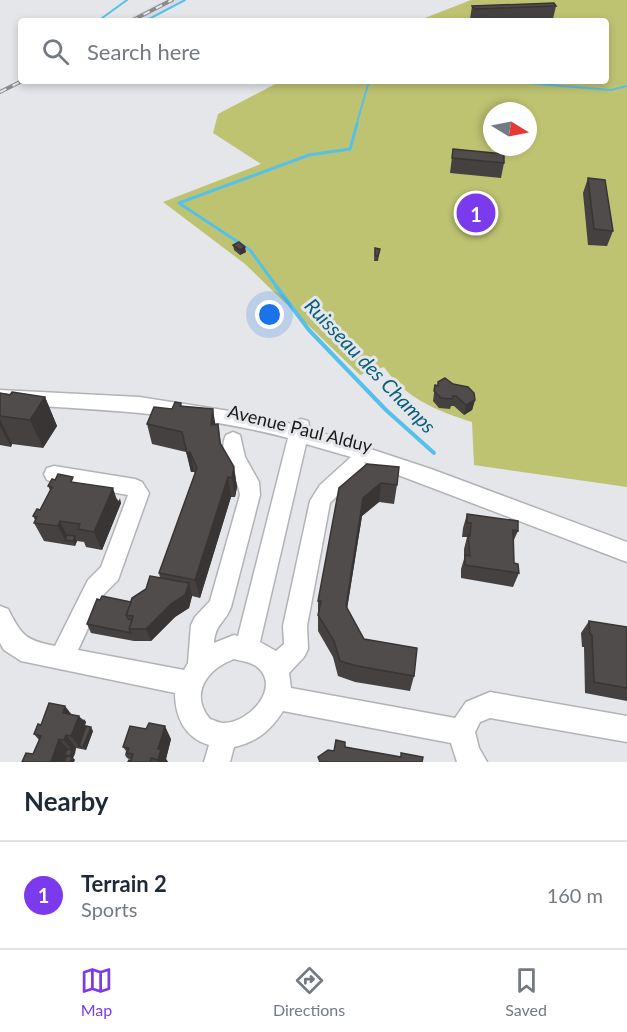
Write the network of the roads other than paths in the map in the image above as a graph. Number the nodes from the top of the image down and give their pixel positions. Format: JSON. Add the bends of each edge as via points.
{"nodes":[{"id":1,"x":0,"y":398,"type":"edge"},
{"id":2,"x":300,"y":430,"type":"junction"},
{"id":3,"x":233,"y":440,"type":"dead end"},
{"id":4,"x":355,"y":464,"type":"dead end"},
{"id":5,"x":54,"y":474,"type":"dead end"},
{"id":6,"x":627,"y":552,"type":"edge"},
{"id":7,"x":0,"y":617,"type":"edge"},
{"id":8,"x":247,"y":648,"type":"junction"},
{"id":9,"x":62,"y":658,"type":"junction"},
{"id":10,"x":274,"y":670,"type":"junction"},
{"id":11,"x":195,"y":674,"type":"junction"},
{"id":12,"x":279,"y":698,"type":"junction"},
{"id":13,"x":627,"y":729,"type":"edge"},
{"id":14,"x":462,"y":732,"type":"junction"},
{"id":15,"x":220,"y":751,"type":"edge"},
{"id":16,"x":474,"y":762,"type":"edge"}],
"edges":[{"from":1,"to":2,"type":"street","name":"Avenue Paul Alduy","via":[[221,409]]},
{"from":2,"to":6,"type":"street","name":"Avenue Paul Alduy"},
{"from":2,"to":8,"type":"street"},
{"from":3,"to":11,"type":"street","via":[[235,458],[249,482],[250,495],[220,607],[202,631]]},
{"from":4,"to":10,"type":"street","via":[[348,475],[326,489],[320,501],[295,626],[296,649]]},
{"from":5,"to":9,"type":"street","via":[[135,488],[139,493],[110,573],[96,587]]},
{"from":7,"to":9,"type":"street","via":[[12,642],[29,653]]},
{"from":8,"to":10,"type":"street","via":[[267,660]]},
{"from":8,"to":11,"type":"street","via":[[222,650],[210,656]]},
{"from":9,"to":11,"type":"street"},
{"from":10,"to":12,"type":"street"},
{"from":11,"to":15,"type":"street","via":[[189,705],[198,726]]},
{"from":12,"to":14,"type":"street"},
{"from":12,"to":15,"type":"street","via":[[276,710],[260,731]]},
{"from":13,"to":14,"type":"street","via":[[490,705],[468,714]]},
{"from":14,"to":16,"type":"street","via":[[467,755]]}]}
